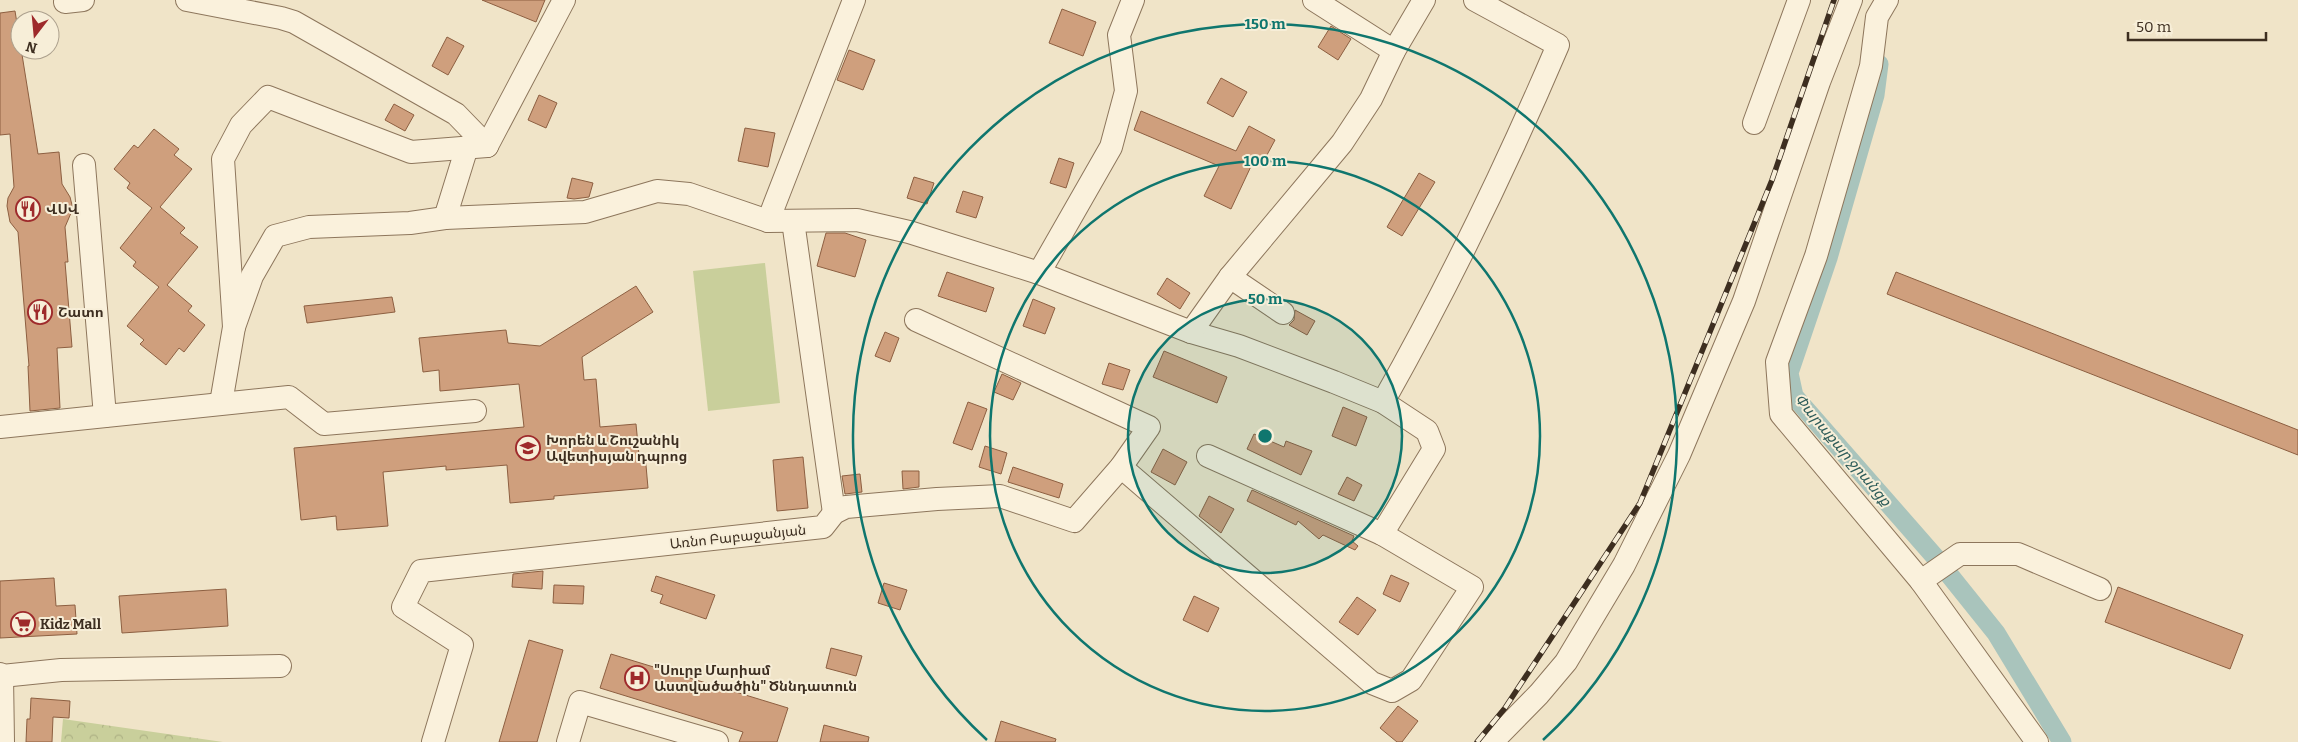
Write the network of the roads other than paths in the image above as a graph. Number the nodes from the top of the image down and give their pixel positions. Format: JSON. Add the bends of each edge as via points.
{"nodes":[{"id":1,"x":187,"y":0,"type":"edge"},
{"id":2,"x":564,"y":0,"type":"edge"},
{"id":3,"x":854,"y":0,"type":"edge"},
{"id":4,"x":1133,"y":0,"type":"edge"},
{"id":5,"x":1314,"y":0,"type":"edge"},
{"id":6,"x":1424,"y":0,"type":"edge"},
{"id":7,"x":1475,"y":0,"type":"edge"},
{"id":8,"x":1799,"y":0,"type":"edge"},
{"id":9,"x":1851,"y":0,"type":"edge"},
{"id":10,"x":1887,"y":0,"type":"edge"},
{"id":11,"x":284,"y":9,"type":"edge"},
{"id":12,"x":1394,"y":50,"type":"junction"},
{"id":13,"x":1754,"y":123,"type":"dead end"},
{"id":14,"x":477,"y":147,"type":"junction"},
{"id":15,"x":84,"y":165,"type":"dead end"},
{"id":16,"x":445,"y":218,"type":"junction"},
{"id":17,"x":768,"y":220,"type":"junction"},
{"id":18,"x":793,"y":221,"type":"junction"},
{"id":19,"x":1039,"y":273,"type":"junction"},
{"id":20,"x":1230,"y":277,"type":"junction"},
{"id":21,"x":1283,"y":313,"type":"dead end"},
{"id":22,"x":916,"y":320,"type":"dead end"},
{"id":23,"x":234,"y":327,"type":"junction"},
{"id":24,"x":1191,"y":332,"type":"junction"},
{"id":25,"x":1383,"y":402,"type":"junction"},
{"id":26,"x":222,"y":404,"type":"junction"},
{"id":27,"x":474,"y":411,"type":"dead end"},
{"id":28,"x":105,"y":416,"type":"junction"},
{"id":29,"x":0,"y":428,"type":"edge"},
{"id":30,"x":1208,"y":456,"type":"dead end"},
{"id":31,"x":1120,"y":466,"type":"junction"},
{"id":32,"x":834,"y":513,"type":"junction"},
{"id":33,"x":1382,"y":534,"type":"junction"},
{"id":34,"x":1921,"y":581,"type":"junction"},
{"id":35,"x":2100,"y":590,"type":"dead end"},
{"id":36,"x":280,"y":666,"type":"dead end"},
{"id":37,"x":1,"y":675,"type":"edge"},
{"id":38,"x":3,"y":742,"type":"edge"},
{"id":39,"x":433,"y":742,"type":"edge"},
{"id":40,"x":568,"y":742,"type":"edge"},
{"id":41,"x":717,"y":742,"type":"edge"},
{"id":42,"x":1492,"y":742,"type":"edge"},
{"id":43,"x":2037,"y":742,"type":"edge"}],
"edges":[{"from":1,"to":11,"type":"lane"},
{"from":2,"to":14,"type":"lane"},
{"from":3,"to":17,"type":"lane"},
{"from":4,"to":19,"type":"lane","via":[[1119,35],[1126,91],[1112,147]]},
{"from":5,"to":12,"type":"lane"},
{"from":6,"to":12,"type":"lane"},
{"from":7,"to":25,"type":"lane","via":[[1558,45],[1535,100],[1424,329]]},
{"from":8,"to":13,"type":"lane"},
{"from":9,"to":42,"type":"lane","via":[[1819,82],[1744,301],[1679,455],[1624,565],[1566,662]]},
{"from":10,"to":34,"type":"lane","via":[[1877,17],[1871,66],[1816,256],[1777,362],[1781,414]]},
{"from":11,"to":14,"type":"lane","via":[[294,22],[456,114]]},
{"from":12,"to":20,"type":"lane","via":[[1370,99],[1342,143]]},
{"from":14,"to":16,"type":"lane"},
{"from":14,"to":23,"type":"lane","via":[[411,152],[268,97],[241,125],[223,159]]},
{"from":15,"to":28,"type":"lane"},
{"from":16,"to":17,"type":"lane","via":[[585,212],[657,191],[689,194]]},
{"from":16,"to":23,"type":"lane","via":[[410,223],[309,227],[275,236],[252,276]]},
{"from":17,"to":18,"type":"lane"},
{"from":18,"to":19,"type":"lane","via":[[857,220],[909,232]]},
{"from":18,"to":32,"type":"lane"},
{"from":19,"to":24,"type":"lane"},
{"from":20,"to":21,"type":"lane"},
{"from":20,"to":24,"type":"lane"},
{"from":22,"to":31,"type":"lane","name":"Առնո Բաբաջանյան","via":[[1149,427]]},
{"from":23,"to":26,"type":"lane"},
{"from":24,"to":25,"type":"lane","via":[[1239,346]]},
{"from":25,"to":33,"type":"lane","via":[[1427,431],[1434,449]]},
{"from":26,"to":27,"type":"lane","via":[[288,397],[324,424]]},
{"from":26,"to":28,"type":"lane"},
{"from":28,"to":29,"type":"lane"},
{"from":30,"to":33,"type":"lane"},
{"from":31,"to":32,"type":"lane","name":"Առնո Բաբաջանյան","via":[[1074,521],[1000,496],[846,507]]},
{"from":31,"to":33,"type":"lane","via":[[1372,683],[1392,691],[1411,680],[1472,587]]},
{"from":32,"to":39,"type":"lane","name":"Առնո Բաբաջանյան","via":[[823,528],[421,571],[403,607],[462,645]]},
{"from":34,"to":35,"type":"lane","via":[[1960,554],[2018,554]]},
{"from":34,"to":43,"type":"lane"},
{"from":36,"to":37,"type":"lane","via":[[61,670]]},
{"from":37,"to":38,"type":"lane"},
{"from":40,"to":41,"type":"lane","via":[[580,702]]}]}
